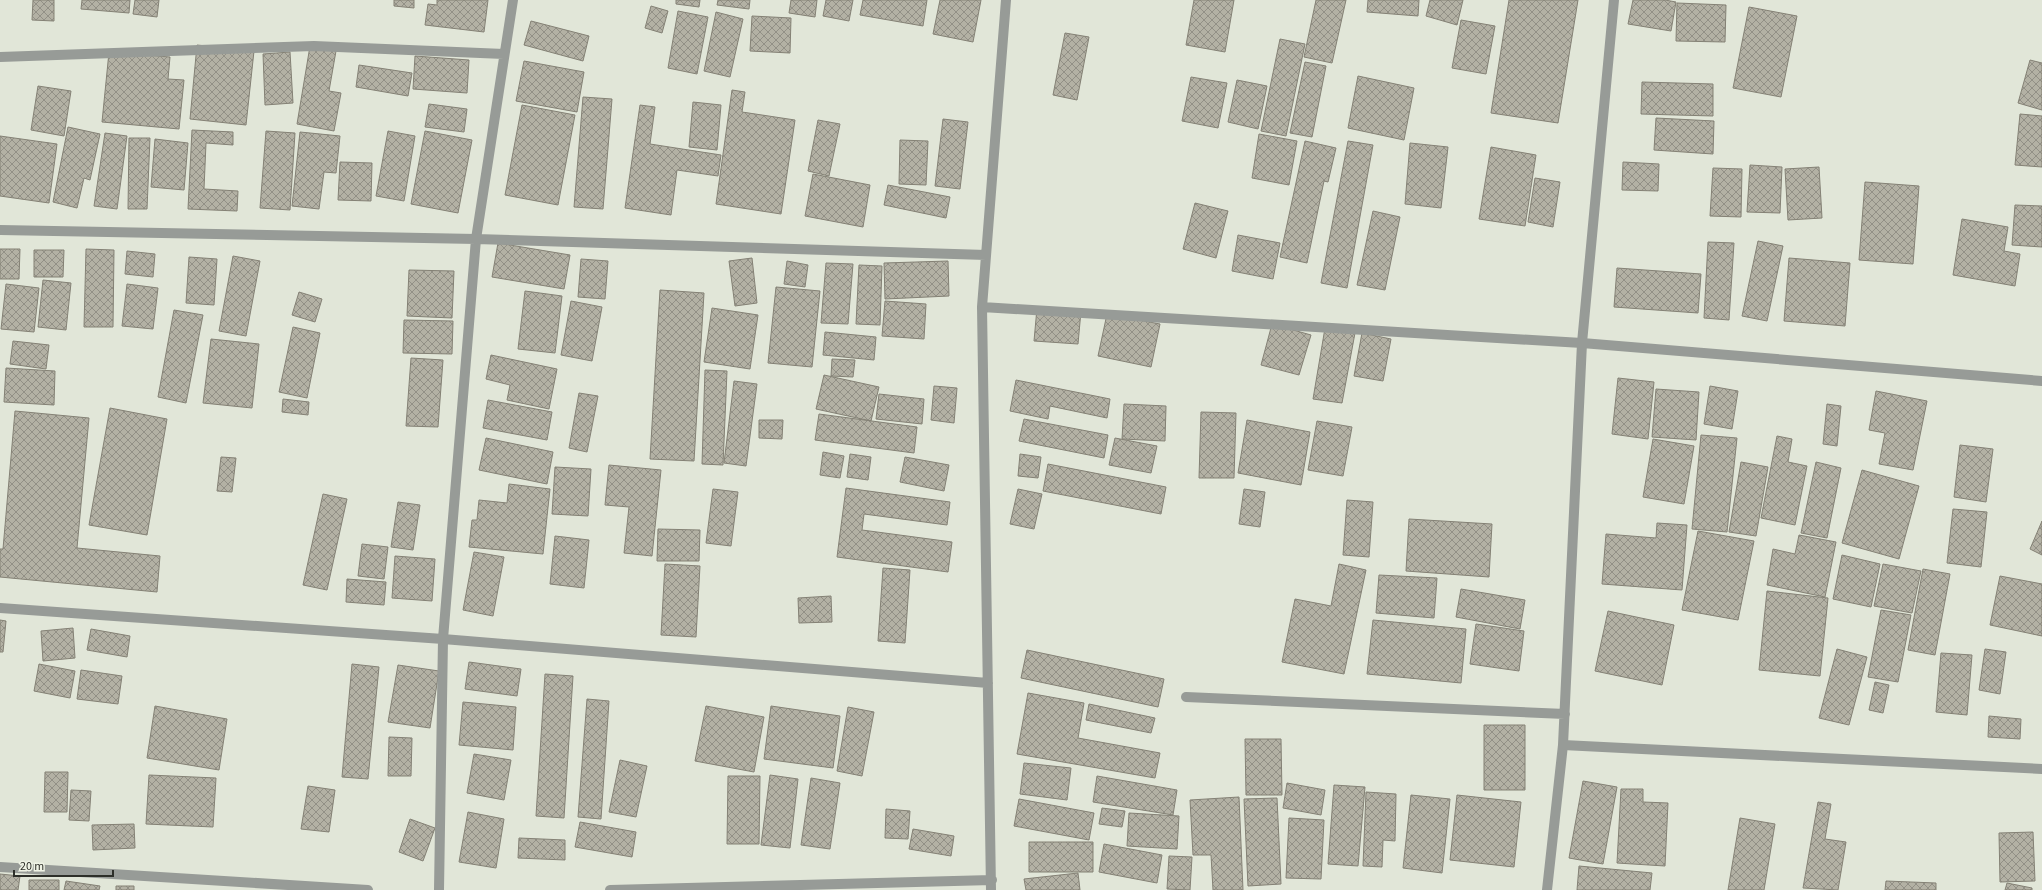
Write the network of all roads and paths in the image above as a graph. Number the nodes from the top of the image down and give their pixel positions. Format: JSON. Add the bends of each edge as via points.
{"nodes":[{"id":1,"x":513,"y":0,"type":"edge"},
{"id":2,"x":1006,"y":0,"type":"edge"},
{"id":3,"x":1614,"y":0,"type":"edge"},
{"id":4,"x":504,"y":54,"type":"junction"},
{"id":5,"x":0,"y":57,"type":"edge"},
{"id":6,"x":0,"y":230,"type":"edge"},
{"id":7,"x":476,"y":239,"type":"junction"},
{"id":8,"x":986,"y":255,"type":"junction"},
{"id":9,"x":982,"y":307,"type":"junction"},
{"id":10,"x":1582,"y":343,"type":"junction"},
{"id":11,"x":2042,"y":381,"type":"edge"},
{"id":12,"x":0,"y":608,"type":"edge"},
{"id":13,"x":444,"y":639,"type":"junction"},
{"id":14,"x":988,"y":683,"type":"junction"},
{"id":15,"x":1186,"y":697,"type":"dead end"},
{"id":16,"x":1565,"y":714,"type":"junction"},
{"id":17,"x":1563,"y":745,"type":"junction"},
{"id":18,"x":2042,"y":769,"type":"edge"},
{"id":19,"x":0,"y":866,"type":"edge"},
{"id":20,"x":991,"y":885,"type":"edge"},
{"id":21,"x":368,"y":890,"type":"edge"},
{"id":22,"x":439,"y":890,"type":"edge"},
{"id":23,"x":610,"y":890,"type":"edge"},
{"id":24,"x":1547,"y":890,"type":"edge"}],
"edges":[{"from":1,"to":4,"type":"street"},
{"from":2,"to":8,"type":"street"},
{"from":3,"to":10,"type":"street"},
{"from":4,"to":5,"type":"street","via":[[314,46]]},
{"from":4,"to":7,"type":"street"},
{"from":6,"to":7,"type":"street"},
{"from":7,"to":8,"type":"street"},
{"from":7,"to":13,"type":"street"},
{"from":8,"to":9,"type":"street"},
{"from":9,"to":10,"type":"street"},
{"from":9,"to":14,"type":"street"},
{"from":10,"to":11,"type":"street"},
{"from":10,"to":16,"type":"street"},
{"from":12,"to":13,"type":"street"},
{"from":13,"to":14,"type":"street"},
{"from":13,"to":22,"type":"street"},
{"from":14,"to":20,"type":"street"},
{"from":15,"to":16,"type":"street"},
{"from":16,"to":17,"type":"street"},
{"from":17,"to":18,"type":"street"},
{"from":17,"to":24,"type":"street"},
{"from":19,"to":21,"type":"street"},
{"from":20,"to":23,"type":"street"}]}
